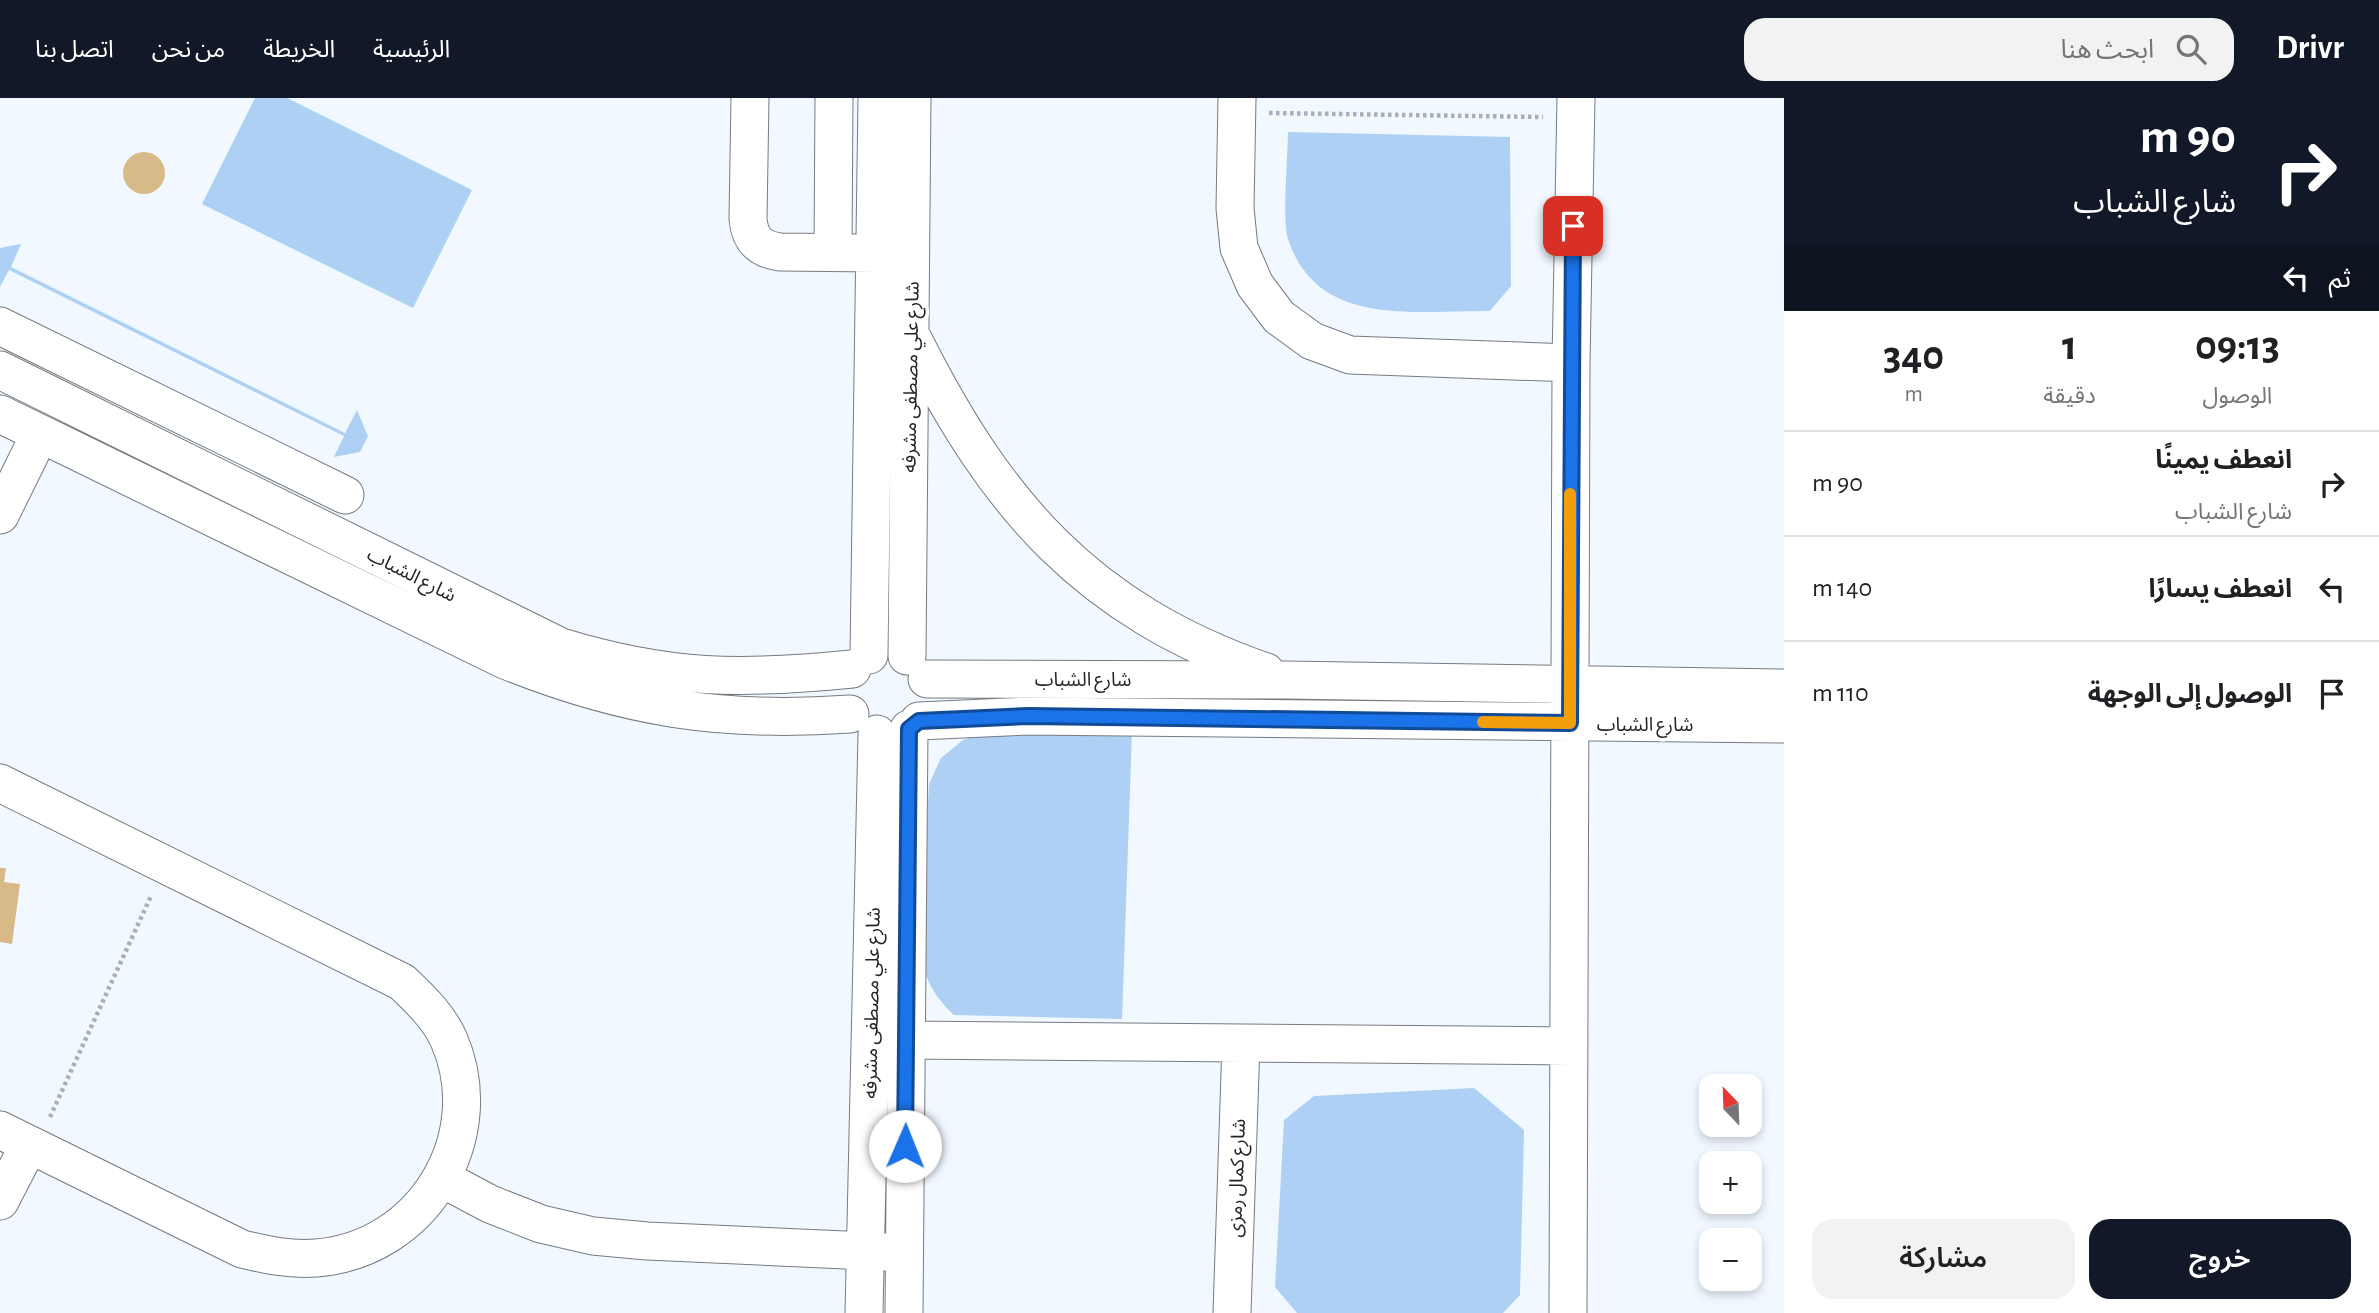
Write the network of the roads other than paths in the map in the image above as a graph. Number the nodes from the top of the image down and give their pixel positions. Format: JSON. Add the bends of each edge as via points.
{"nodes":[{"id":1,"x":750,"y":98,"type":"edge"},
{"id":2,"x":834,"y":98,"type":"edge"},
{"id":3,"x":877,"y":98,"type":"edge"},
{"id":4,"x":912,"y":98,"type":"edge"},
{"id":5,"x":1237,"y":105,"type":"edge"},
{"id":6,"x":1576,"y":108,"type":"edge"},
{"id":7,"x":833,"y":252,"type":"junction"},
{"id":8,"x":874,"y":253,"type":"junction"},
{"id":9,"x":0,"y":326,"type":"edge"},
{"id":10,"x":911,"y":335,"type":"junction"},
{"id":11,"x":1571,"y":363,"type":"junction"},
{"id":12,"x":0,"y":370,"type":"edge"},
{"id":13,"x":0,"y":414,"type":"edge"},
{"id":14,"x":40,"y":434,"type":"junction"},
{"id":15,"x":345,"y":495,"type":"dead end"},
{"id":16,"x":0,"y":515,"type":"edge"},
{"id":17,"x":861,"y":662,"type":"junction"},
{"id":18,"x":917,"y":668,"type":"junction"},
{"id":19,"x":1286,"y":680,"type":"junction"},
{"id":20,"x":1570,"y":684,"type":"junction"},
{"id":21,"x":1784,"y":688,"type":"edge"},
{"id":22,"x":1570,"y":723,"type":"junction"},
{"id":23,"x":1784,"y":724,"type":"edge"},
{"id":24,"x":889,"y":725,"type":"junction"},
{"id":25,"x":0,"y":783,"type":"edge"},
{"id":26,"x":906,"y":1040,"type":"junction"},
{"id":27,"x":1241,"y":1043,"type":"junction"},
{"id":28,"x":1569,"y":1046,"type":"junction"},
{"id":29,"x":22,"y":1141,"type":"edge"},
{"id":30,"x":443,"y":1179,"type":"junction"},
{"id":31,"x":0,"y":1201,"type":"edge"},
{"id":32,"x":866,"y":1251,"type":"junction"},
{"id":33,"x":904,"y":1253,"type":"junction"},
{"id":34,"x":864,"y":1313,"type":"edge"},
{"id":35,"x":904,"y":1313,"type":"edge"},
{"id":36,"x":1232,"y":1313,"type":"edge"},
{"id":37,"x":1568,"y":1313,"type":"edge"}],
"edges":[{"from":1,"to":7,"type":"street","via":[[749,231],[767,250]]},
{"from":2,"to":7,"type":"street"},
{"from":3,"to":8,"type":"street","name":"شارع علي مصطفى مشرفه"},
{"from":4,"to":10,"type":"street","name":"شارع علي مصطفى مشرفه"},
{"from":5,"to":11,"type":"street","via":[[1235,208],[1240,248],[1255,285],[1279,317],[1312,341],[1350,355]]},
{"from":6,"to":11,"type":"street"},
{"from":7,"to":8,"type":"street"},
{"from":8,"to":17,"type":"street","name":"شارع علي مصطفى مشرفه"},
{"from":9,"to":15,"type":"street"},
{"from":10,"to":18,"type":"street","name":"شارع علي مصطفى مشرفه"},
{"from":10,"to":19,"type":"street","via":[[934,382],[990,472],[1058,552],[1099,587],[1189,640]]},
{"from":11,"to":20,"type":"street"},
{"from":12,"to":17,"type":"street","name":"شارع الشباب","via":[[561,647],[643,669],[704,677],[752,678]]},
{"from":13,"to":14,"type":"street","name":"شارع الشباب"},
{"from":14,"to":16,"type":"street"},
{"from":14,"to":24,"type":"street","name":"شارع الشباب","via":[[551,679],[636,703],[698,714]]},
{"from":17,"to":18,"type":"street","via":[[889,651]]},
{"from":17,"to":24,"type":"street","via":[[844,691]]},
{"from":18,"to":19,"type":"street","name":"شارع الشباب"},
{"from":18,"to":24,"type":"street","via":[[929,701]]},
{"from":19,"to":20,"type":"street","name":"شارع الشباب"},
{"from":20,"to":21,"type":"street","name":"شارع الشباب"},
{"from":20,"to":22,"type":"street"},
{"from":22,"to":23,"type":"street","name":"شارع الشباب"},
{"from":22,"to":24,"type":"street","name":"شارع الشباب","via":[[1028,716]]},
{"from":22,"to":28,"type":"street"},
{"from":24,"to":26,"type":"street","name":"شارع علي مصطفى مشرفه"},
{"from":24,"to":32,"type":"street","name":"شارع علي مصطفى مشرفه"},
{"from":25,"to":30,"type":"street","via":[[402,982],[429,1007],[449,1038],[460,1073],[463,1109],[457,1145]]},
{"from":26,"to":27,"type":"street"},
{"from":26,"to":33,"type":"street","name":"شارع علي مصطفى مشرفه"},
{"from":27,"to":28,"type":"street"},
{"from":27,"to":36,"type":"street","name":"شارع كمال رمزى"},
{"from":28,"to":37,"type":"street"},
{"from":29,"to":30,"type":"street","via":[[207,1234],[279,1258],[318,1258],[355,1250],[390,1233],[419,1209]]},
{"from":29,"to":31,"type":"street"},
{"from":30,"to":32,"type":"street","via":[[541,1224],[593,1236]]},
{"from":32,"to":33,"type":"street"},
{"from":32,"to":34,"type":"street","name":"شارع علي مصطفى مشرفه"},
{"from":33,"to":35,"type":"street","name":"شارع علي مصطفى مشرفه"}]}
